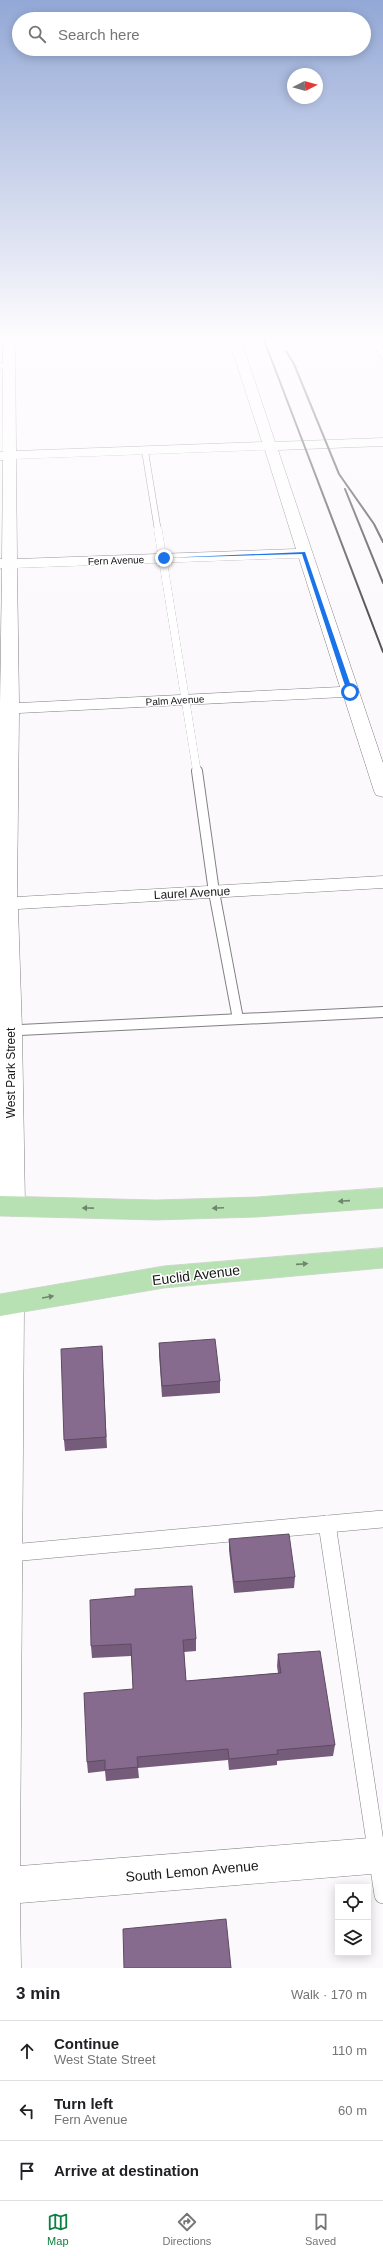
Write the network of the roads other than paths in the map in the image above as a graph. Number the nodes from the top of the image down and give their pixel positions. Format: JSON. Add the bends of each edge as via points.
{"nodes":[{"id":1,"x":5,"y":432,"type":"edge"},
{"id":2,"x":266,"y":432,"type":"edge"},
{"id":3,"x":383,"y":442,"type":"edge"},
{"id":4,"x":271,"y":446,"type":"junction"},
{"id":5,"x":145,"y":451,"type":"junction"},
{"id":6,"x":5,"y":456,"type":"edge"},
{"id":7,"x":304,"y":553,"type":"junction"},
{"id":8,"x":164,"y":558,"type":"junction"},
{"id":9,"x":4,"y":564,"type":"edge"},
{"id":10,"x":350,"y":692,"type":"junction"},
{"id":11,"x":187,"y":700,"type":"junction"},
{"id":12,"x":5,"y":708,"type":"edge"},
{"id":13,"x":383,"y":791,"type":"edge"},
{"id":14,"x":4,"y":801,"type":"edge"},
{"id":15,"x":383,"y":882,"type":"edge"},
{"id":16,"x":214,"y":892,"type":"junction"},
{"id":17,"x":4,"y":904,"type":"edge"},
{"id":18,"x":383,"y":1012,"type":"edge"},
{"id":19,"x":238,"y":1019,"type":"junction"},
{"id":20,"x":5,"y":1030,"type":"edge"},
{"id":21,"x":383,"y":1198,"type":"edge"},
{"id":22,"x":6,"y":1206,"type":"edge"},
{"id":23,"x":383,"y":1258,"type":"edge"},
{"id":24,"x":5,"y":1304,"type":"edge"},
{"id":25,"x":383,"y":1519,"type":"edge"},
{"id":26,"x":327,"y":1524,"type":"junction"},
{"id":27,"x":3,"y":1554,"type":"edge"},
{"id":28,"x":380,"y":1856,"type":"edge"},
{"id":29,"x":1,"y":1886,"type":"edge"},
{"id":30,"x":383,"y":1895,"type":"edge"},
{"id":31,"x":2,"y":1968,"type":"edge"}],
"edges":[{"from":1,"to":6,"type":"street","name":"West Park Street"},
{"from":2,"to":4,"type":"street"},
{"from":3,"to":4,"type":"street"},
{"from":4,"to":5,"type":"street"},
{"from":4,"to":7,"type":"street"},
{"from":5,"to":6,"type":"street"},
{"from":5,"to":8,"type":"lane"},
{"from":6,"to":9,"type":"street","name":"West Park Street"},
{"from":7,"to":8,"type":"street","name":"Fern Avenue"},
{"from":7,"to":10,"type":"street"},
{"from":8,"to":9,"type":"street","name":"Fern Avenue"},
{"from":8,"to":11,"type":"lane"},
{"from":9,"to":12,"type":"street","name":"West Park Street"},
{"from":10,"to":11,"type":"street","name":"Palm Avenue"},
{"from":10,"to":13,"type":"street"},
{"from":11,"to":12,"type":"street","name":"Palm Avenue"},
{"from":11,"to":16,"type":"lane"},
{"from":12,"to":14,"type":"street","name":"West Park Street"},
{"from":14,"to":17,"type":"street","name":"West Park Street"},
{"from":15,"to":16,"type":"street","name":"Laurel Avenue"},
{"from":16,"to":17,"type":"street","name":"Laurel Avenue"},
{"from":16,"to":19,"type":"lane"},
{"from":17,"to":20,"type":"street","name":"West Park Street"},
{"from":18,"to":19,"type":"lane"},
{"from":19,"to":20,"type":"lane"},
{"from":20,"to":22,"type":"street","name":"West Park Street"},
{"from":21,"to":22,"type":"main road","one_way":true,"via":[[257,1207],[156,1210]]},
{"from":24,"to":23,"type":"main road","name":"Euclid Avenue","one_way":true,"via":[[164,1278]]},
{"from":24,"to":27,"type":"street"},
{"from":25,"to":26,"type":"lane"},
{"from":26,"to":27,"type":"lane"},
{"from":26,"to":28,"type":"lane"},
{"from":27,"to":29,"type":"street"},
{"from":28,"to":29,"type":"street","name":"South Lemon Avenue"},
{"from":28,"to":30,"type":"lane"},
{"from":29,"to":31,"type":"street"}]}
